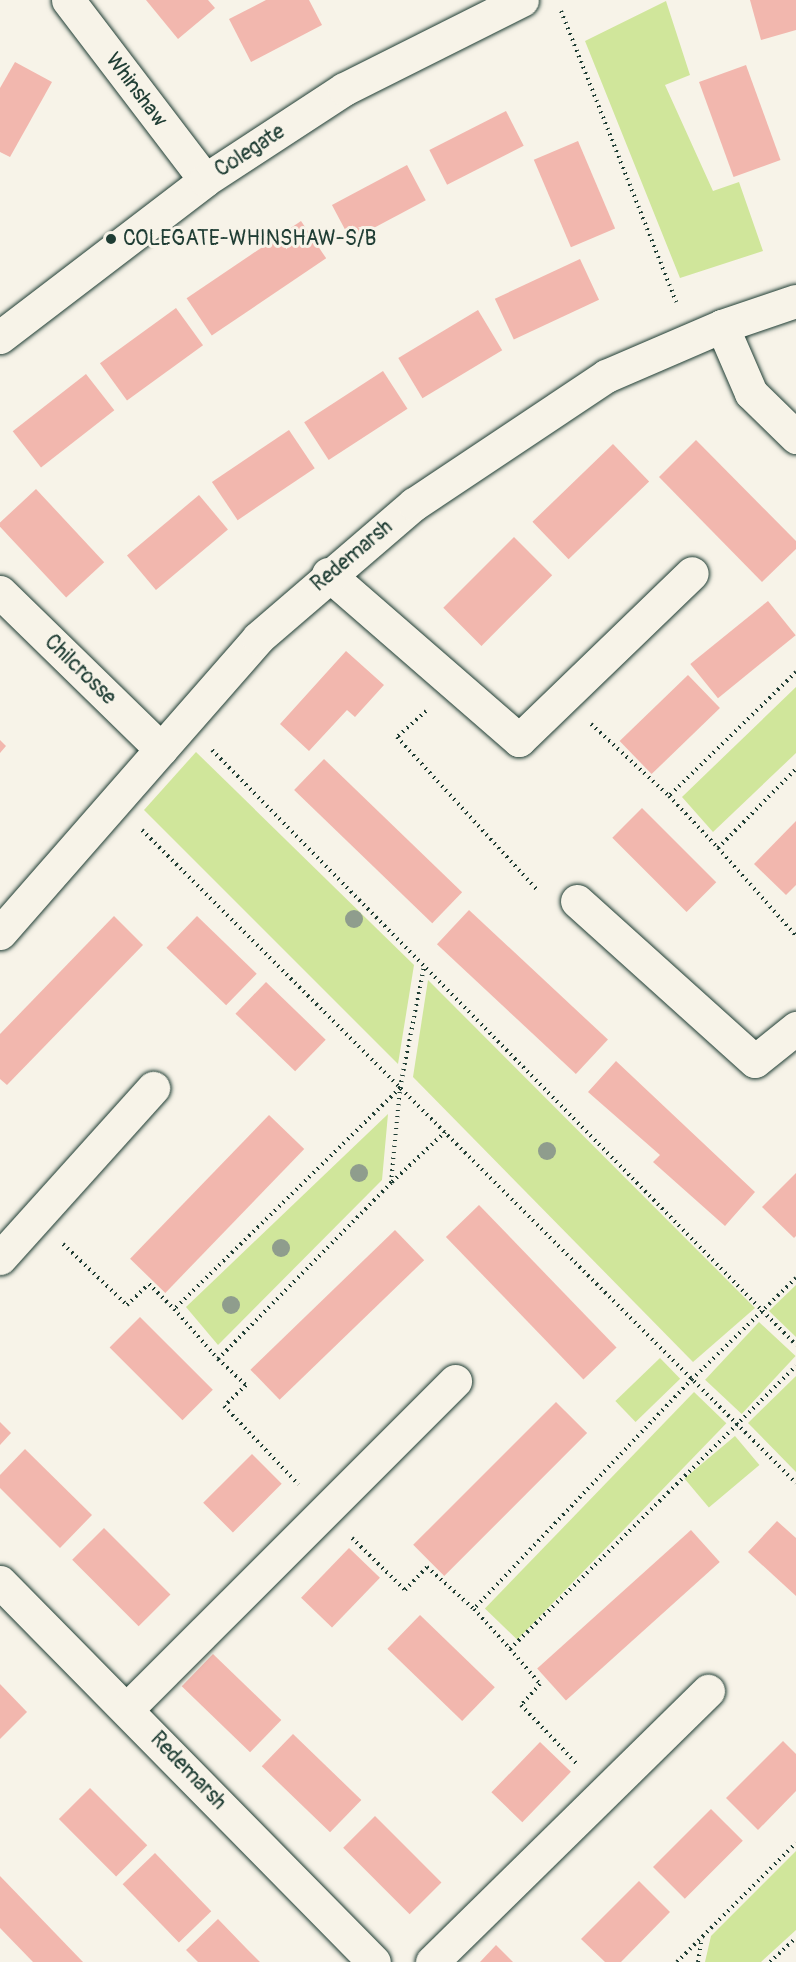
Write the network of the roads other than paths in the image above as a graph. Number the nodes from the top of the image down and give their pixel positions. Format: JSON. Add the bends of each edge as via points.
{"nodes":[{"id":1,"x":68,"y":0,"type":"edge"},
{"id":2,"x":522,"y":0,"type":"edge"},
{"id":3,"x":205,"y":180,"type":"junction"},
{"id":4,"x":796,"y":301,"type":"edge"},
{"id":5,"x":722,"y":326,"type":"junction"},
{"id":6,"x":0,"y":337,"type":"edge"},
{"id":7,"x":796,"y":437,"type":"edge"},
{"id":8,"x":692,"y":573,"type":"dead end"},
{"id":9,"x":328,"y":574,"type":"junction"},
{"id":10,"x":0,"y":592,"type":"edge"},
{"id":11,"x":161,"y":749,"type":"junction"},
{"id":12,"x":577,"y":902,"type":"road end"},
{"id":13,"x":0,"y":933,"type":"edge"},
{"id":14,"x":796,"y":1028,"type":"edge"},
{"id":15,"x":153,"y":1088,"type":"dead end"},
{"id":16,"x":0,"y":1258,"type":"edge"},
{"id":17,"x":455,"y":1382,"type":"dead end"},
{"id":18,"x":0,"y":1582,"type":"edge"},
{"id":19,"x":708,"y":1691,"type":"dead end"},
{"id":20,"x":127,"y":1709,"type":"junction"},
{"id":21,"x":374,"y":1962,"type":"edge"},
{"id":22,"x":432,"y":1962,"type":"edge"}],
"edges":[{"from":1,"to":3,"type":"street","name":"Whinshaw"},
{"from":2,"to":3,"type":"street","name":"Colegate","via":[[344,88]]},
{"from":3,"to":6,"type":"street","name":"Colegate"},
{"from":4,"to":5,"type":"street","name":"Redemarsh"},
{"from":5,"to":7,"type":"street","via":[[751,393]]},
{"from":5,"to":9,"type":"street","name":"Redemarsh","via":[[606,376],[414,504]]},
{"from":8,"to":9,"type":"street","via":[[519,740]]},
{"from":9,"to":11,"type":"street","name":"Redemarsh","via":[[258,638]]},
{"from":10,"to":11,"type":"street","name":"Chilcrosse"},
{"from":11,"to":13,"type":"street","name":"Redemarsh"},
{"from":12,"to":14,"type":"street","via":[[755,1061]]},
{"from":15,"to":16,"type":"street"},
{"from":17,"to":20,"type":"street"},
{"from":18,"to":20,"type":"street","name":"Redemarsh"},
{"from":19,"to":22,"type":"street"},
{"from":20,"to":21,"type":"street","name":"Redemarsh"}]}
